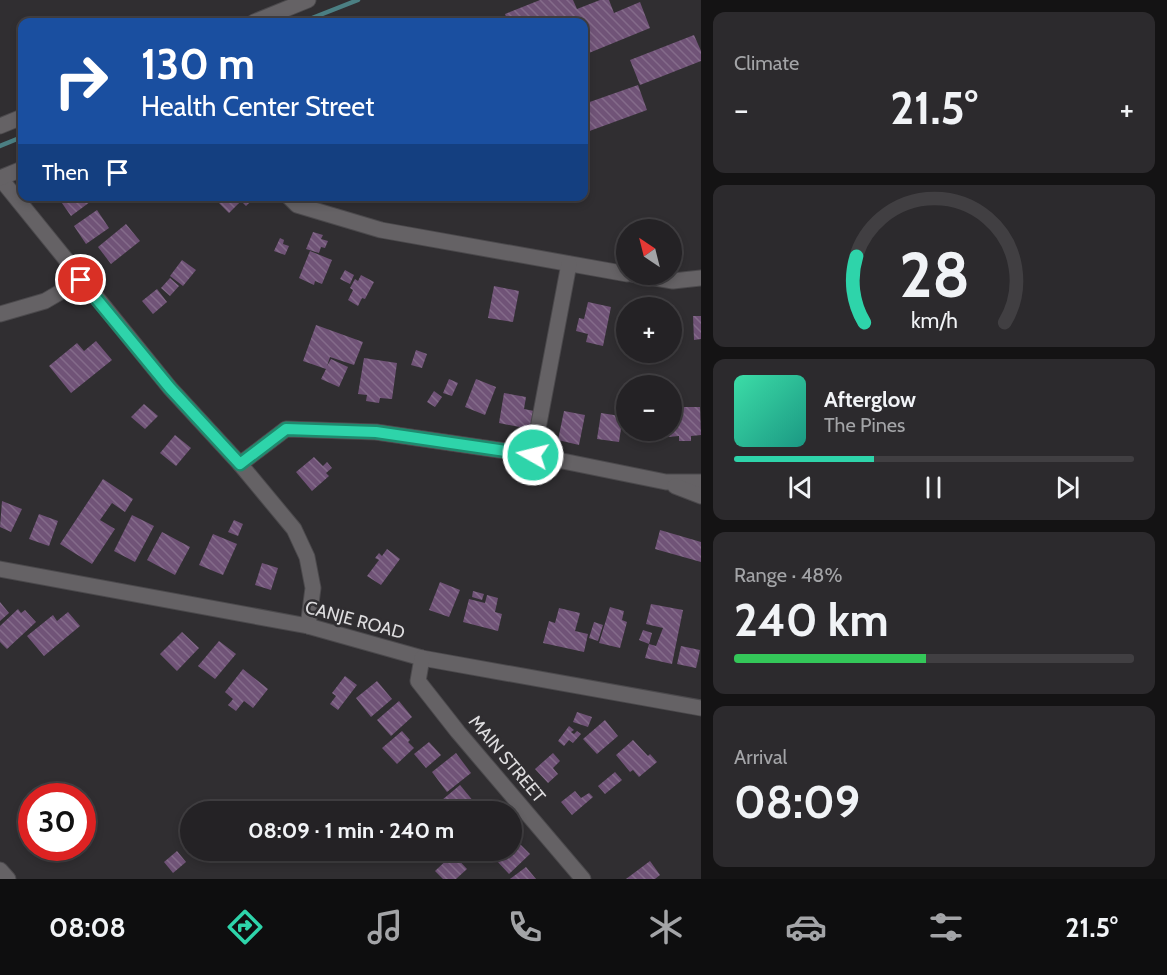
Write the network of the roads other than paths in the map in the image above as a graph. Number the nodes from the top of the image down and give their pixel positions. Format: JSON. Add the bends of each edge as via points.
{"nodes":[{"id":1,"x":308,"y":0,"type":"edge"},
{"id":2,"x":264,"y":18,"type":"edge"},
{"id":3,"x":18,"y":119,"type":"edge"},
{"id":4,"x":0,"y":126,"type":"edge"},
{"id":5,"x":18,"y":171,"type":"edge"},
{"id":6,"x":0,"y":178,"type":"edge"},
{"id":7,"x":18,"y":201,"type":"edge"},
{"id":8,"x":18,"y":201,"type":"edge"},
{"id":9,"x":294,"y":201,"type":"edge"},
{"id":10,"x":569,"y":264,"type":"junction"},
{"id":11,"x":616,"y":272,"type":"edge"},
{"id":12,"x":700,"y":278,"type":"edge"},
{"id":13,"x":81,"y":280,"type":"junction"},
{"id":14,"x":682,"y":280,"type":"edge"},
{"id":15,"x":0,"y":314,"type":"edge"},
{"id":16,"x":533,"y":455,"type":"junction"},
{"id":17,"x":240,"y":464,"type":"junction"},
{"id":18,"x":666,"y":482,"type":"junction"},
{"id":19,"x":700,"y":482,"type":"edge"},
{"id":20,"x":700,"y":496,"type":"edge"},
{"id":21,"x":0,"y":568,"type":"edge"},
{"id":22,"x":308,"y":626,"type":"junction"},
{"id":23,"x":423,"y":658,"type":"junction"},
{"id":24,"x":700,"y":708,"type":"edge"},
{"id":25,"x":0,"y":870,"type":"edge"},
{"id":26,"x":8,"y":879,"type":"edge"},
{"id":27,"x":583,"y":879,"type":"edge"}],
"edges":[{"from":1,"to":2,"type":"street"},
{"from":3,"to":4,"type":"street"},
{"from":5,"to":6,"type":"street"},
{"from":6,"to":7,"type":"street"},
{"from":8,"to":13,"type":"street"},
{"from":9,"to":10,"type":"street","via":[[381,230]]},
{"from":10,"to":11,"type":"street"},
{"from":10,"to":16,"type":"street"},
{"from":12,"to":14,"type":"street"},
{"from":13,"to":15,"type":"street","via":[[45,301]]},
{"from":13,"to":17,"type":"street","via":[[170,388]]},
{"from":16,"to":17,"type":"street","via":[[376,432],[286,429]]},
{"from":16,"to":18,"type":"street"},
{"from":17,"to":22,"type":"street","via":[[294,529],[308,557],[313,588]]},
{"from":18,"to":19,"type":"street"},
{"from":18,"to":20,"type":"street"},
{"from":21,"to":22,"type":"street","name":"CANJE ROAD"},
{"from":22,"to":23,"type":"street","name":"CANJE ROAD"},
{"from":23,"to":24,"type":"street","name":"CANJE ROAD"},
{"from":23,"to":27,"type":"street","name":"MAIN STREET","via":[[418,681]]},
{"from":25,"to":26,"type":"street"}]}
